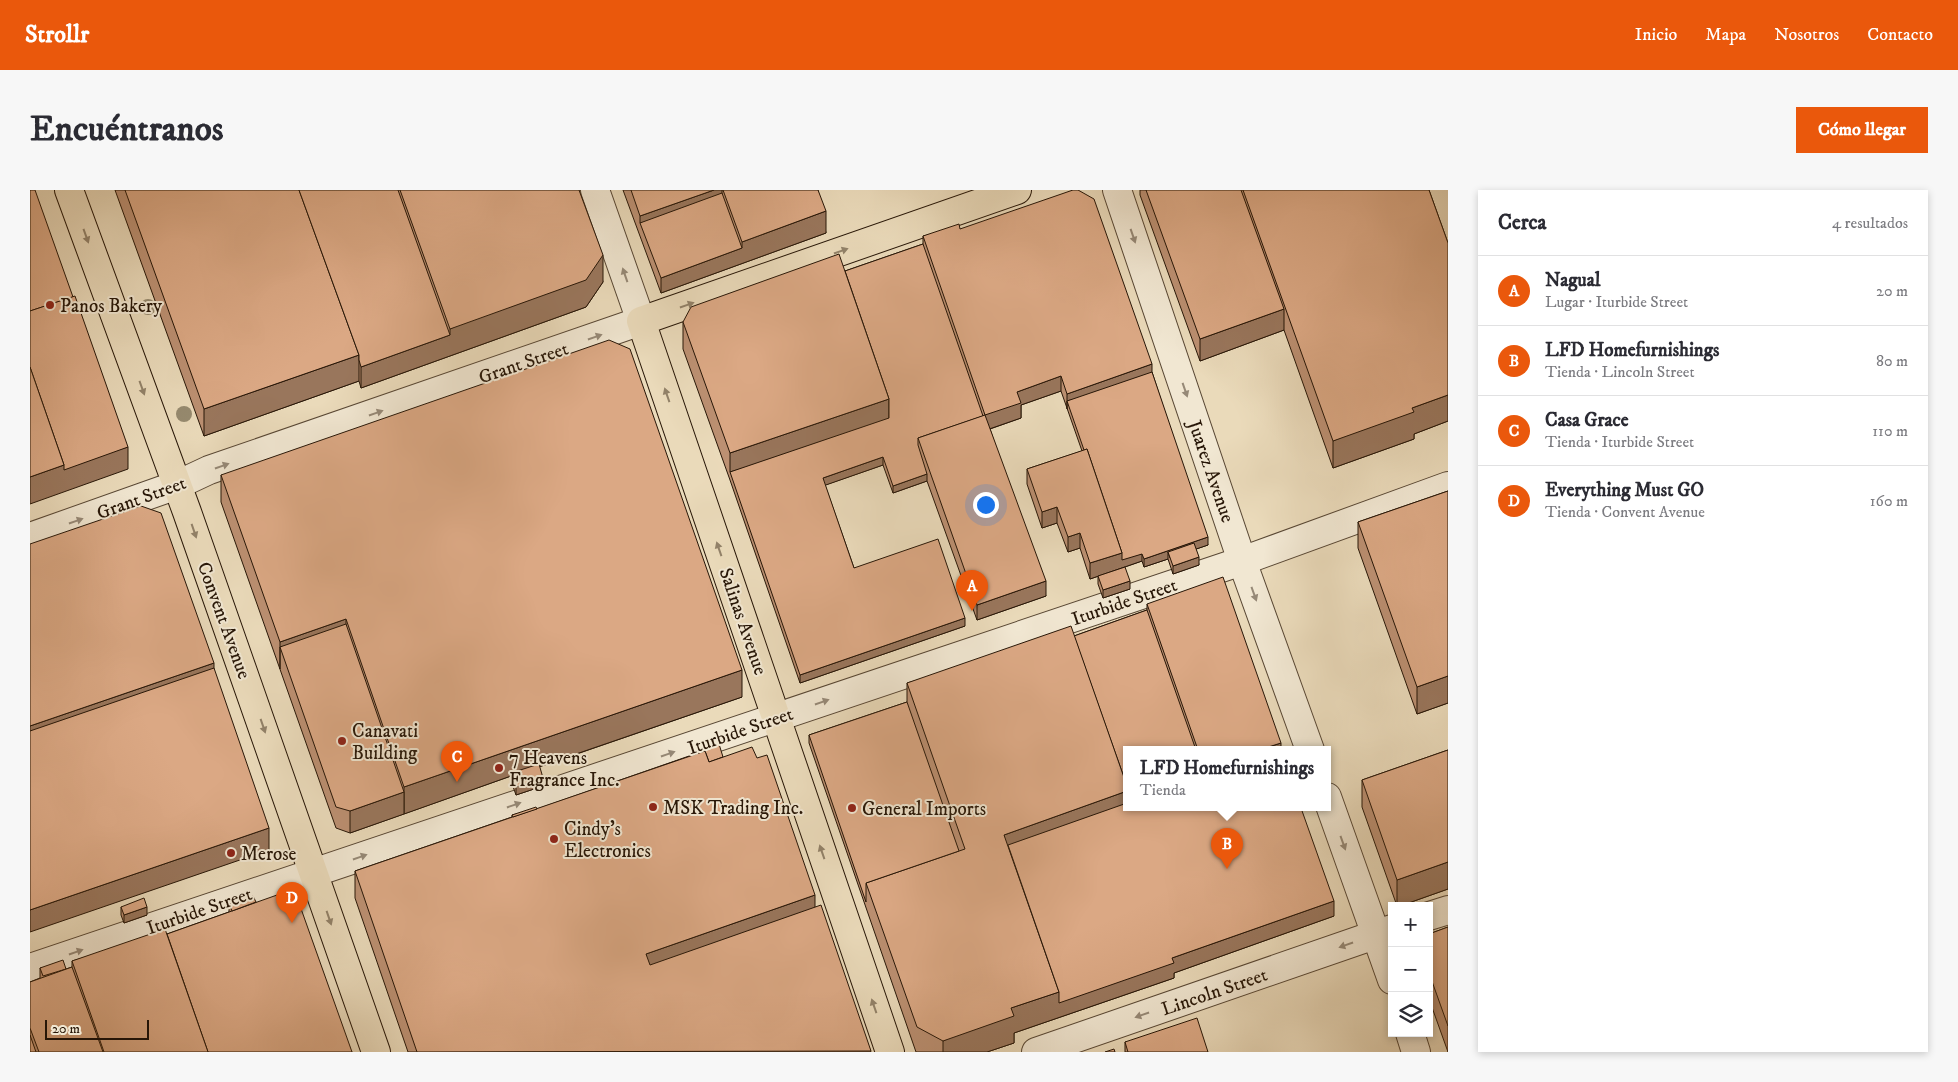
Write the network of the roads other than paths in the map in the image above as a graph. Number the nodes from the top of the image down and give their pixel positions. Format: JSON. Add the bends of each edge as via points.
{"nodes":[{"id":1,"x":70,"y":190,"type":"edge"},
{"id":2,"x":595,"y":190,"type":"edge"},
{"id":3,"x":1017,"y":190,"type":"edge"},
{"id":4,"x":1117,"y":190,"type":"edge"},
{"id":5,"x":641,"y":321,"type":"junction"},
{"id":6,"x":177,"y":485,"type":"junction"},
{"id":7,"x":1448,"y":486,"type":"edge"},
{"id":8,"x":30,"y":537,"type":"edge"},
{"id":9,"x":1242,"y":561,"type":"junction"},
{"id":10,"x":777,"y":717,"type":"junction"},
{"id":11,"x":1309,"y":746,"type":"edge"},
{"id":12,"x":1331,"y":807,"type":"edge"},
{"id":13,"x":314,"y":872,"type":"junction"},
{"id":14,"x":1448,"y":910,"type":"edge"},
{"id":15,"x":1433,"y":915,"type":"edge"},
{"id":16,"x":1384,"y":932,"type":"edge"},
{"id":17,"x":1388,"y":956,"type":"edge"},
{"id":18,"x":30,"y":968,"type":"edge"},
{"id":19,"x":1411,"y":1037,"type":"edge"},
{"id":20,"x":376,"y":1052,"type":"edge"},
{"id":21,"x":890,"y":1052,"type":"edge"},
{"id":22,"x":1036,"y":1052,"type":"edge"},
{"id":23,"x":1416,"y":1052,"type":"edge"}],
"edges":[{"from":1,"to":6,"type":"main road","name":"Convent Avenue","one_way":true},
{"from":5,"to":2,"type":"street","name":"Salinas Avenue","one_way":true},
{"from":5,"to":3,"type":"main road","name":"Grant Street","one_way":true},
{"from":4,"to":9,"type":"street","name":"Juarez Avenue","one_way":true},
{"from":6,"to":5,"type":"street","name":"Grant Street","one_way":true,"via":[[209,470]]},
{"from":10,"to":5,"type":"main road","name":"Salinas Avenue","one_way":true},
{"from":8,"to":6,"type":"street","name":"Grant Street","one_way":true},
{"from":6,"to":13,"type":"main road","name":"Convent Avenue","one_way":true},
{"from":7,"to":9,"type":"street","name":"Iturbide Street"},
{"from":10,"to":9,"type":"street","name":"Iturbide Street","one_way":true},
{"from":9,"to":11,"type":"street","name":"Juarez Avenue","one_way":true},
{"from":13,"to":10,"type":"street","name":"Iturbide Street","one_way":true},
{"from":21,"to":10,"type":"main road","name":"Salinas Avenue","one_way":true},
{"from":12,"to":16,"type":"street","one_way":true},
{"from":18,"to":13,"type":"street","name":"Iturbide Street","one_way":true},
{"from":13,"to":20,"type":"main road","name":"Convent Avenue","one_way":true},
{"from":14,"to":15,"type":"street"},
{"from":16,"to":17,"type":"street"},
{"from":16,"to":22,"type":"street","name":"Lincoln Street","one_way":true},
{"from":19,"to":23,"type":"street"}]}
